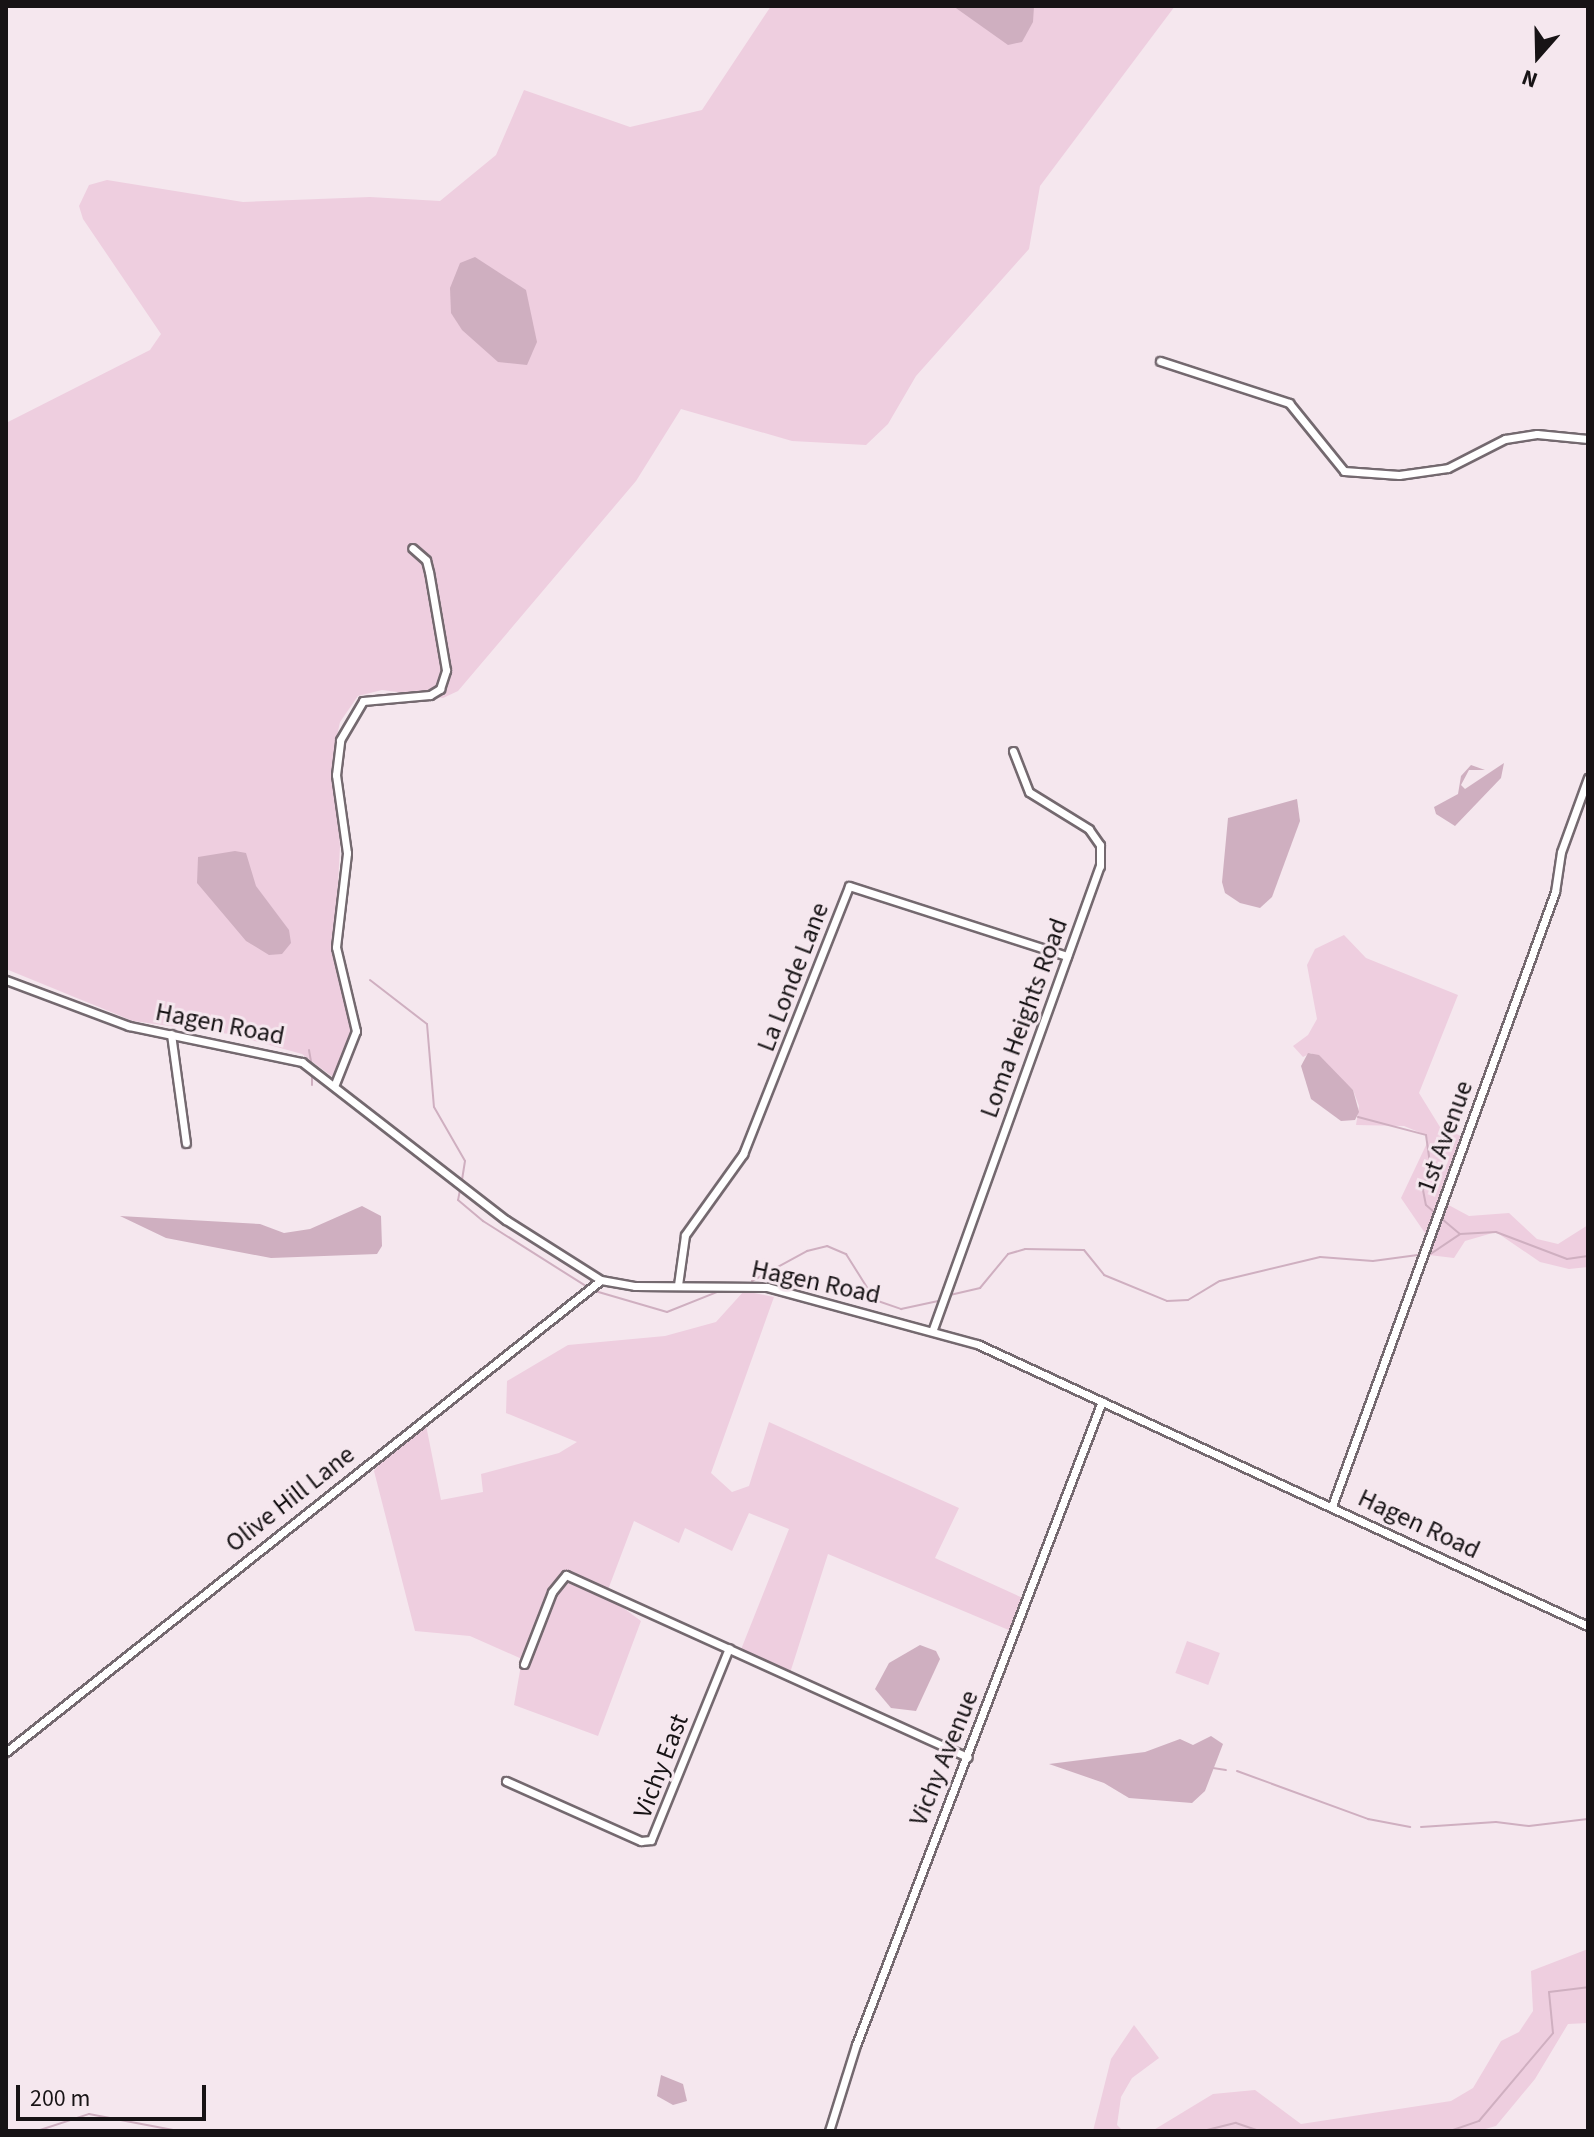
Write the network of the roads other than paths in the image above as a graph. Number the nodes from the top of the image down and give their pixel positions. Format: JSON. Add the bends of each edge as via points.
{"nodes":[{"id":1,"x":1160,"y":361,"type":"dead end"},
{"id":2,"x":1588,"y":439,"type":"edge"},
{"id":3,"x":412,"y":548,"type":"dead end"},
{"id":4,"x":1013,"y":751,"type":"dead end"},
{"id":5,"x":1588,"y":778,"type":"edge"},
{"id":6,"x":1067,"y":956,"type":"junction"},
{"id":7,"x":6,"y":980,"type":"edge"},
{"id":8,"x":171,"y":1034,"type":"junction"},
{"id":9,"x":335,"y":1084,"type":"junction"},
{"id":10,"x":186,"y":1143,"type":"dead end"},
{"id":11,"x":601,"y":1280,"type":"junction"},
{"id":12,"x":678,"y":1285,"type":"junction"},
{"id":13,"x":933,"y":1329,"type":"junction"},
{"id":14,"x":1102,"y":1401,"type":"junction"},
{"id":15,"x":1332,"y":1506,"type":"junction"},
{"id":16,"x":1588,"y":1626,"type":"edge"},
{"id":17,"x":729,"y":1648,"type":"junction"},
{"id":18,"x":524,"y":1664,"type":"dead end"},
{"id":19,"x":6,"y":1752,"type":"edge"},
{"id":20,"x":968,"y":1757,"type":"junction"},
{"id":21,"x":506,"y":1781,"type":"dead end"},
{"id":22,"x":829,"y":2131,"type":"edge"}],
"edges":[{"from":1,"to":2,"type":"street","via":[[1289,403],[1344,471],[1399,475],[1448,468],[1505,439],[1537,434]]},
{"from":3,"to":9,"type":"street","via":[[426,560],[446,670],[440,689],[424,697],[363,701],[340,740],[336,775],[347,853],[336,947],[356,1031]]},
{"from":4,"to":6,"type":"street","name":"Loma Heights Road","via":[[1029,792],[1089,829],[1100,845],[1100,866]]},
{"from":5,"to":15,"type":"street","name":"1st Avenue","via":[[1561,852],[1555,892]]},
{"from":6,"to":12,"type":"street","name":"La Londe Lane","via":[[849,886],[743,1154],[685,1235]]},
{"from":6,"to":13,"type":"street","name":"Loma Heights Road"},
{"from":7,"to":8,"type":"street","name":"Hagen Road","via":[[112,1021]]},
{"from":8,"to":9,"type":"street","name":"Hagen Road","via":[[267,1051],[305,1064]]},
{"from":8,"to":10,"type":"street"},
{"from":9,"to":11,"type":"street","name":"Hagen Road","via":[[506,1220]]},
{"from":11,"to":12,"type":"street","name":"Hagen Road"},
{"from":11,"to":19,"type":"street","name":"Olive Hill Lane"},
{"from":12,"to":13,"type":"street","name":"Hagen Road","via":[[767,1287]]},
{"from":13,"to":14,"type":"street","name":"Hagen Road"},
{"from":14,"to":15,"type":"street","name":"Hagen Road"},
{"from":14,"to":20,"type":"street","name":"Vichy Avenue"},
{"from":15,"to":16,"type":"street","name":"Hagen Road"},
{"from":17,"to":18,"type":"street","via":[[566,1575],[552,1592]]},
{"from":17,"to":20,"type":"street"},
{"from":17,"to":21,"type":"street","name":"Vichy East","via":[[651,1840],[641,1841]]},
{"from":20,"to":22,"type":"street","name":"Vichy Avenue","via":[[856,2045]]}]}
